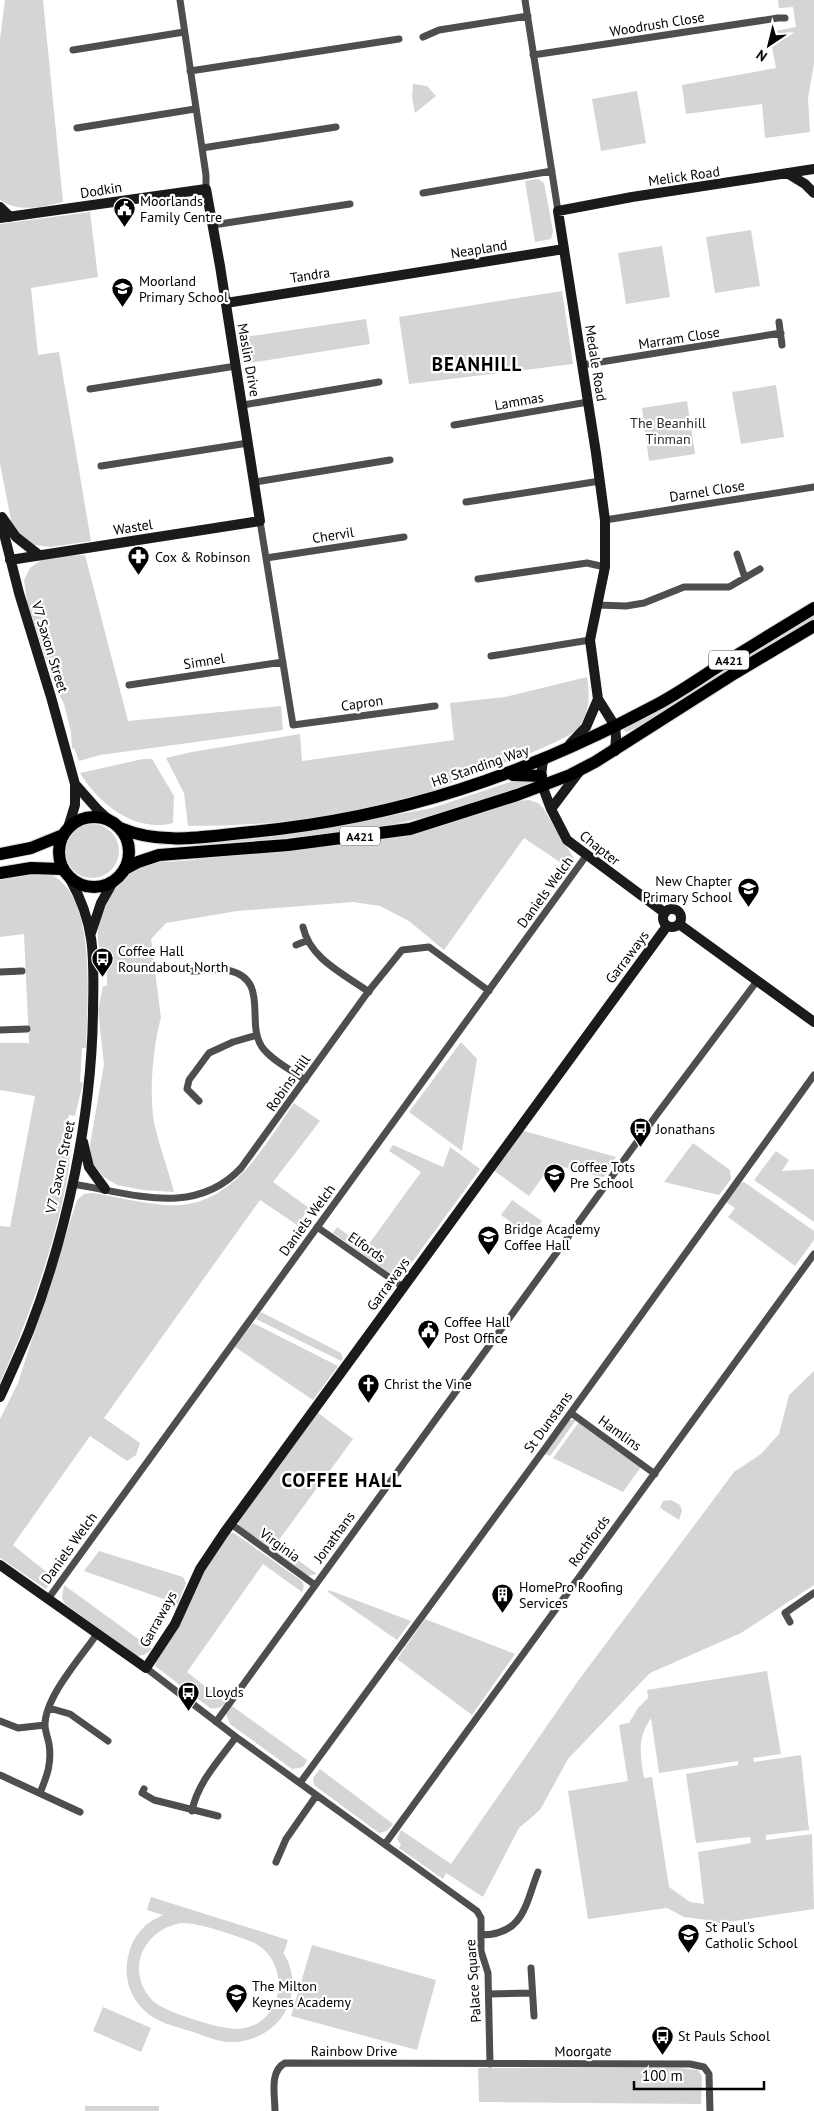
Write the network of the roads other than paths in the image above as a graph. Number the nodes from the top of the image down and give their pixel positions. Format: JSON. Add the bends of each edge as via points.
{"nodes":[{"id":1,"x":180,"y":0,"type":"edge"},
{"id":2,"x":525,"y":0,"type":"edge"},
{"id":3,"x":528,"y":16,"type":"junction"},
{"id":4,"x":785,"y":18,"type":"dead end"},
{"id":5,"x":184,"y":32,"type":"junction"},
{"id":6,"x":423,"y":37,"type":"dead end"},
{"id":7,"x":399,"y":39,"type":"dead end"},
{"id":8,"x":73,"y":50,"type":"dead end"},
{"id":9,"x":533,"y":55,"type":"junction"},
{"id":10,"x":190,"y":71,"type":"junction"},
{"id":11,"x":195,"y":109,"type":"junction"},
{"id":12,"x":336,"y":127,"type":"dead end"},
{"id":13,"x":77,"y":128,"type":"dead end"},
{"id":14,"x":202,"y":148,"type":"junction"},
{"id":15,"x":814,"y":169,"type":"edge"},
{"id":16,"x":552,"y":171,"type":"junction"},
{"id":17,"x":787,"y":173,"type":"junction"},
{"id":18,"x":206,"y":189,"type":"junction"},
{"id":19,"x":423,"y":192,"type":"dead end"},
{"id":20,"x":814,"y":192,"type":"edge"},
{"id":21,"x":350,"y":204,"type":"dead end"},
{"id":22,"x":0,"y":207,"type":"edge"},
{"id":23,"x":558,"y":211,"type":"junction"},
{"id":24,"x":5,"y":217,"type":"edge"},
{"id":25,"x":214,"y":225,"type":"junction"},
{"id":26,"x":564,"y":249,"type":"junction"},
{"id":27,"x":399,"y":275,"type":"joint"},
{"id":28,"x":226,"y":303,"type":"junction"},
{"id":29,"x":779,"y":322,"type":"dead end"},
{"id":30,"x":781,"y":333,"type":"junction"},
{"id":31,"x":782,"y":345,"type":"dead end"},
{"id":32,"x":236,"y":366,"type":"junction"},
{"id":33,"x":582,"y":366,"type":"junction"},
{"id":34,"x":379,"y":382,"type":"dead end"},
{"id":35,"x":90,"y":389,"type":"dead end"},
{"id":36,"x":588,"y":402,"type":"junction"},
{"id":37,"x":243,"y":405,"type":"junction"},
{"id":38,"x":454,"y":425,"type":"dead end"},
{"id":39,"x":248,"y":443,"type":"junction"},
{"id":40,"x":390,"y":460,"type":"dead end"},
{"id":41,"x":101,"y":466,"type":"dead end"},
{"id":42,"x":600,"y":480,"type":"junction"},
{"id":43,"x":255,"y":482,"type":"junction"},
{"id":44,"x":814,"y":487,"type":"edge"},
{"id":45,"x":466,"y":502,"type":"dead end"},
{"id":46,"x":0,"y":516,"type":"edge"},
{"id":47,"x":605,"y":520,"type":"junction"},
{"id":48,"x":260,"y":521,"type":"junction"},
{"id":49,"x":0,"y":533,"type":"edge"},
{"id":50,"x":404,"y":537,"type":"dead end"},
{"id":51,"x":6,"y":544,"type":"junction"},
{"id":52,"x":737,"y":554,"type":"dead end"},
{"id":53,"x":39,"y":555,"type":"junction"},
{"id":54,"x":266,"y":558,"type":"junction"},
{"id":55,"x":10,"y":560,"type":"junction"},
{"id":56,"x":605,"y":567,"type":"junction"},
{"id":57,"x":760,"y":569,"type":"dead end"},
{"id":58,"x":745,"y":578,"type":"junction"},
{"id":59,"x":478,"y":579,"type":"dead end"},
{"id":60,"x":597,"y":605,"type":"junction"},
{"id":61,"x":814,"y":608,"type":"edge"},
{"id":62,"x":814,"y":626,"type":"edge"},
{"id":63,"x":590,"y":640,"type":"junction"},
{"id":64,"x":491,"y":656,"type":"dead end"},
{"id":65,"x":283,"y":662,"type":"junction"},
{"id":66,"x":129,"y":685,"type":"dead end"},
{"id":67,"x":598,"y":699,"type":"junction"},
{"id":68,"x":435,"y":706,"type":"dead end"},
{"id":69,"x":293,"y":725,"type":"joint"},
{"id":70,"x":645,"y":731,"type":"junction"},
{"id":71,"x":616,"y":732,"type":"junction"},
{"id":72,"x":583,"y":738,"type":"junction"},
{"id":73,"x":615,"y":750,"type":"junction"},
{"id":74,"x":543,"y":760,"type":"junction"},
{"id":75,"x":506,"y":775,"type":"junction"},
{"id":76,"x":574,"y":775,"type":"junction"},
{"id":77,"x":541,"y":781,"type":"junction"},
{"id":78,"x":74,"y":783,"type":"junction"},
{"id":79,"x":551,"y":809,"type":"junction"},
{"id":80,"x":115,"y":824,"type":"junction"},
{"id":81,"x":65,"y":831,"type":"junction"},
{"id":82,"x":1,"y":854,"type":"edge"},
{"id":83,"x":586,"y":856,"type":"junction"},
{"id":84,"x":125,"y":869,"type":"junction"},
{"id":85,"x":1,"y":873,"type":"edge"},
{"id":86,"x":66,"y":874,"type":"junction"},
{"id":87,"x":114,"y":882,"type":"junction"},
{"id":88,"x":664,"y":913,"type":"junction"},
{"id":89,"x":679,"y":924,"type":"junction"},
{"id":90,"x":667,"y":926,"type":"junction"},
{"id":91,"x":302,"y":928,"type":"dead end"},
{"id":92,"x":92,"y":933,"type":"junction"},
{"id":93,"x":306,"y":941,"type":"junction"},
{"id":94,"x":296,"y":945,"type":"dead end"},
{"id":95,"x":22,"y":970,"type":"dead end"},
{"id":96,"x":192,"y":971,"type":"dead end"},
{"id":97,"x":0,"y":972,"type":"edge"},
{"id":98,"x":757,"y":981,"type":"junction"},
{"id":99,"x":489,"y":991,"type":"junction"},
{"id":100,"x":368,"y":992,"type":"junction"},
{"id":101,"x":814,"y":1022,"type":"edge"},
{"id":102,"x":27,"y":1029,"type":"dead end"},
{"id":103,"x":0,"y":1030,"type":"edge"},
{"id":104,"x":257,"y":1035,"type":"junction"},
{"id":105,"x":814,"y":1075,"type":"edge"},
{"id":106,"x":305,"y":1080,"type":"junction"},
{"id":107,"x":199,"y":1101,"type":"dead end"},
{"id":108,"x":81,"y":1137,"type":"junction"},
{"id":109,"x":72,"y":1184,"type":"junction"},
{"id":110,"x":105,"y":1189,"type":"junction"},
{"id":111,"x":317,"y":1227,"type":"junction"},
{"id":112,"x":814,"y":1254,"type":"edge"},
{"id":113,"x":403,"y":1287,"type":"junction"},
{"id":114,"x":0,"y":1397,"type":"edge"},
{"id":115,"x":571,"y":1413,"type":"junction"},
{"id":116,"x":654,"y":1474,"type":"junction"},
{"id":117,"x":231,"y":1524,"type":"junction"},
{"id":118,"x":0,"y":1565,"type":"edge"},
{"id":119,"x":315,"y":1586,"type":"junction"},
{"id":120,"x":814,"y":1593,"type":"edge"},
{"id":121,"x":48,"y":1599,"type":"junction"},
{"id":122,"x":790,"y":1622,"type":"dead end"},
{"id":123,"x":97,"y":1634,"type":"junction"},
{"id":124,"x":146,"y":1668,"type":"junction"},
{"id":125,"x":49,"y":1708,"type":"junction"},
{"id":126,"x":0,"y":1721,"type":"edge"},
{"id":127,"x":216,"y":1722,"type":"junction"},
{"id":128,"x":45,"y":1725,"type":"junction"},
{"id":129,"x":236,"y":1737,"type":"junction"},
{"id":130,"x":108,"y":1741,"type":"dead end"},
{"id":131,"x":0,"y":1775,"type":"edge"},
{"id":132,"x":300,"y":1783,"type":"junction"},
{"id":133,"x":144,"y":1789,"type":"dead end"},
{"id":134,"x":40,"y":1793,"type":"junction"},
{"id":135,"x":316,"y":1796,"type":"junction"},
{"id":136,"x":192,"y":1810,"type":"junction"},
{"id":137,"x":80,"y":1812,"type":"dead end"},
{"id":138,"x":218,"y":1816,"type":"dead end"},
{"id":139,"x":385,"y":1844,"type":"junction"},
{"id":140,"x":276,"y":1862,"type":"dead end"},
{"id":141,"x":538,"y":1872,"type":"dead end"},
{"id":142,"x":482,"y":1935,"type":"junction"},
{"id":143,"x":531,"y":1968,"type":"dead end"},
{"id":144,"x":532,"y":1993,"type":"junction"},
{"id":145,"x":489,"y":1994,"type":"junction"},
{"id":146,"x":534,"y":2016,"type":"dead end"},
{"id":147,"x":490,"y":2064,"type":"junction"},
{"id":148,"x":476,"y":2065,"type":"joint"},
{"id":149,"x":275,"y":2111,"type":"edge"},
{"id":150,"x":710,"y":2111,"type":"edge"}],
"edges":[{"from":1,"to":5,"type":"street","name":"Maslin Drive"},
{"from":2,"to":3,"type":"street","name":"Medale Road"},
{"from":3,"to":6,"type":"street","via":[[439,30]]},
{"from":3,"to":9,"type":"street","name":"Medale Road"},
{"from":4,"to":9,"type":"street","name":"Woodrush Close"},
{"from":5,"to":8,"type":"street"},
{"from":5,"to":10,"type":"street","name":"Maslin Drive"},
{"from":7,"to":10,"type":"street"},
{"from":9,"to":16,"type":"street","name":"Medale Road"},
{"from":10,"to":11,"type":"street","name":"Maslin Drive"},
{"from":11,"to":13,"type":"street"},
{"from":11,"to":14,"type":"street","name":"Maslin Drive"},
{"from":12,"to":14,"type":"street"},
{"from":14,"to":18,"type":"street","name":"Maslin Drive"},
{"from":15,"to":17,"type":"street","name":"Melick Road"},
{"from":16,"to":19,"type":"street"},
{"from":16,"to":23,"type":"street","name":"Medale Road"},
{"from":17,"to":20,"type":"street"},
{"from":17,"to":23,"type":"street","name":"Melick Road"},
{"from":18,"to":24,"type":"street","name":"Dodkin"},
{"from":18,"to":25,"type":"street","name":"Maslin Drive"},
{"from":21,"to":25,"type":"street"},
{"from":22,"to":24,"type":"street"},
{"from":23,"to":26,"type":"street","name":"Medale Road"},
{"from":25,"to":28,"type":"street","name":"Maslin Drive"},
{"from":26,"to":27,"type":"street","name":"Neapland"},
{"from":26,"to":33,"type":"street","name":"Medale Road"},
{"from":27,"to":28,"type":"street","name":"Tandra"},
{"from":28,"to":32,"type":"street","name":"Maslin Drive"},
{"from":29,"to":30,"type":"street"},
{"from":30,"to":31,"type":"street"},
{"from":30,"to":33,"type":"street","name":"Marram Close"},
{"from":32,"to":35,"type":"street"},
{"from":32,"to":37,"type":"street","name":"Maslin Drive"},
{"from":33,"to":36,"type":"street","name":"Medale Road"},
{"from":34,"to":37,"type":"street"},
{"from":36,"to":38,"type":"street","name":"Lammas"},
{"from":36,"to":42,"type":"street","name":"Medale Road"},
{"from":37,"to":39,"type":"street","name":"Maslin Drive"},
{"from":39,"to":41,"type":"street"},
{"from":39,"to":43,"type":"street","name":"Maslin Drive"},
{"from":40,"to":43,"type":"street"},
{"from":42,"to":45,"type":"street"},
{"from":42,"to":47,"type":"street","name":"Medale Road"},
{"from":43,"to":48,"type":"street","name":"Maslin Drive"},
{"from":44,"to":47,"type":"street","name":"Darnel Close"},
{"from":46,"to":51,"type":"street","name":"V7 Saxon Street"},
{"from":46,"to":53,"type":"street","via":[[16,537]]},
{"from":47,"to":56,"type":"street","name":"Medale Road"},
{"from":48,"to":53,"type":"street","name":"Wastel"},
{"from":48,"to":54,"type":"street","name":"Maslin Drive"},
{"from":49,"to":51,"type":"street"},
{"from":50,"to":54,"type":"street","name":"Chervil"},
{"from":51,"to":55,"type":"street","name":"V7 Saxon Street"},
{"from":52,"to":58,"type":"street"},
{"from":53,"to":55,"type":"street","name":"Wastel"},
{"from":54,"to":65,"type":"street","name":"Maslin Drive"},
{"from":55,"to":78,"type":"street","name":"V7 Saxon Street"},
{"from":56,"to":59,"type":"street","via":[[587,563]]},
{"from":56,"to":60,"type":"street","name":"Medale Road"},
{"from":57,"to":58,"type":"street"},
{"from":58,"to":60,"type":"street","via":[[728,587],[684,587],[635,604]]},
{"from":60,"to":63,"type":"street","name":"Medale Road"},
{"from":61,"to":71,"type":"highway","name":"H8 Standing Way","number":"A421"},
{"from":62,"to":70,"type":"highway","number":"A421"},
{"from":63,"to":64,"type":"street"},
{"from":63,"to":67,"type":"street","name":"Medale Road"},
{"from":65,"to":66,"type":"street","name":"Simnel"},
{"from":65,"to":69,"type":"street","name":"Maslin Drive"},
{"from":67,"to":71,"type":"street","name":"Medale Road"},
{"from":67,"to":72,"type":"street"},
{"from":68,"to":69,"type":"street","name":"Capron"},
{"from":70,"to":71,"type":"highway"},
{"from":70,"to":73,"type":"highway","number":"A421"},
{"from":71,"to":72,"type":"highway","name":"H8 Standing Way","number":"A421"},
{"from":71,"to":73,"type":"street"},
{"from":72,"to":74,"type":"highway","name":"H8 Standing Way","number":"A421"},
{"from":73,"to":76,"type":"highway","number":"A421"},
{"from":74,"to":75,"type":"highway","name":"H8 Standing Way","number":"A421"},
{"from":74,"to":77,"type":"street"},
{"from":75,"to":77,"type":"highway"},
{"from":75,"to":80,"type":"highway","name":"H8 Standing Way","number":"A421","via":[[384,811],[287,828],[163,839],[136,835]]},
{"from":76,"to":77,"type":"highway","number":"A421"},
{"from":76,"to":79,"type":"street"},
{"from":77,"to":79,"type":"street","name":"Chapter"},
{"from":77,"to":84,"type":"highway","number":"A421","via":[[472,811],[410,829],[288,845],[166,855]]},
{"from":78,"to":80,"type":"street","name":"V7 Saxon Street"},
{"from":78,"to":81,"type":"street","name":"V7 Saxon Street","via":[[75,805]]},
{"from":79,"to":83,"type":"street","name":"Chapter","via":[[567,840]]},
{"from":80,"to":81,"type":"highway","number":"A421","via":[[92,816],[75,822]]},
{"from":80,"to":84,"type":"highway","via":[[129,848]]},
{"from":81,"to":82,"type":"highway","number":"A421","via":[[31,848]]},
{"from":81,"to":86,"type":"highway","via":[[58,852]]},
{"from":83,"to":88,"type":"street","name":"Chapter"},
{"from":83,"to":99,"type":"street","name":"Daniels Welch"},
{"from":84,"to":87,"type":"highway","number":"A421"},
{"from":85,"to":86,"type":"highway","via":[[31,868]]},
{"from":86,"to":87,"type":"highway","via":[[86,887]]},
{"from":86,"to":92,"type":"street","name":"V7 Saxon Street","via":[[80,897]]},
{"from":87,"to":92,"type":"street","name":"V7 Saxon Street","via":[[100,903]]},
{"from":88,"to":89,"type":"street","via":[[676,911],[681,918]]},
{"from":88,"to":90,"type":"street"},
{"from":89,"to":90,"type":"street"},
{"from":89,"to":98,"type":"street"},
{"from":90,"to":113,"type":"street","name":"Garraways"},
{"from":91,"to":93,"type":"street"},
{"from":92,"to":108,"type":"street","name":"V7 Saxon Street","via":[[92,1049]]},
{"from":93,"to":94,"type":"street"},
{"from":93,"to":100,"type":"street","via":[[319,957]]},
{"from":95,"to":97,"type":"street"},
{"from":96,"to":104,"type":"street","via":[[224,969],[247,981],[254,992]]},
{"from":98,"to":101,"type":"street"},
{"from":98,"to":119,"type":"street","name":"Jonathans"},
{"from":99,"to":100,"type":"street","name":"Robins Hill","via":[[429,947],[402,950]]},
{"from":99,"to":111,"type":"street","name":"Daniels Welch"},
{"from":100,"to":106,"type":"street","name":"Robins Hill"},
{"from":102,"to":103,"type":"street"},
{"from":104,"to":106,"type":"street","via":[[270,1056]]},
{"from":104,"to":107,"type":"street","via":[[209,1053],[189,1080],[187,1089]]},
{"from":105,"to":115,"type":"street","name":"St Dunstans"},
{"from":106,"to":110,"type":"street","name":"Robins Hill","via":[[241,1168],[226,1182],[185,1199]]},
{"from":108,"to":109,"type":"street","name":"V7 Saxon Street"},
{"from":108,"to":110,"type":"street","via":[[90,1167]]},
{"from":109,"to":110,"type":"street","name":"Robins Hill"},
{"from":109,"to":114,"type":"street","name":"V7 Saxon Street","via":[[50,1270]]},
{"from":111,"to":113,"type":"street","name":"Elfords"},
{"from":111,"to":121,"type":"street","name":"Daniels Welch"},
{"from":112,"to":116,"type":"street","name":"Rochfords"},
{"from":113,"to":117,"type":"street","name":"Garraways"},
{"from":115,"to":116,"type":"street","name":"Hamlins"},
{"from":115,"to":132,"type":"street","name":"St Dunstans"},
{"from":116,"to":139,"type":"street","name":"Rochfords"},
{"from":117,"to":119,"type":"street","name":"Virginia"},
{"from":117,"to":124,"type":"street","name":"Garraways","via":[[200,1569],[175,1624]]},
{"from":118,"to":121,"type":"street"},
{"from":119,"to":127,"type":"street","name":"Jonathans"},
{"from":120,"to":122,"type":"street","via":[[784,1613]]},
{"from":121,"to":123,"type":"street"},
{"from":123,"to":124,"type":"street"},
{"from":123,"to":125,"type":"street","via":[[56,1692]]},
{"from":124,"to":127,"type":"street"},
{"from":125,"to":128,"type":"street"},
{"from":125,"to":130,"type":"street","via":[[75,1717]]},
{"from":126,"to":128,"type":"street","via":[[18,1728]]},
{"from":127,"to":129,"type":"street"},
{"from":128,"to":134,"type":"street","via":[[51,1760]]},
{"from":129,"to":132,"type":"street"},
{"from":129,"to":136,"type":"street","via":[[200,1788]]},
{"from":131,"to":134,"type":"street"},
{"from":132,"to":135,"type":"street"},
{"from":133,"to":136,"type":"street","via":[[142,1793],[154,1800]]},
{"from":134,"to":137,"type":"street"},
{"from":135,"to":139,"type":"street"},
{"from":135,"to":140,"type":"street","via":[[286,1838]]},
{"from":136,"to":138,"type":"street"},
{"from":139,"to":142,"type":"street","name":"Palace Square","via":[[467,1902],[481,1918]]},
{"from":141,"to":142,"type":"street","via":[[523,1913],[513,1927],[496,1935]]},
{"from":142,"to":145,"type":"street","name":"Palace Square","via":[[481,1951],[488,1973]]},
{"from":143,"to":144,"type":"street"},
{"from":144,"to":145,"type":"street"},
{"from":144,"to":146,"type":"street"},
{"from":145,"to":147,"type":"street","name":"Palace Square"},
{"from":147,"to":148,"type":"street","name":"Moorgate"},
{"from":147,"to":150,"type":"street","name":"Moorgate","via":[[690,2064],[704,2068],[709,2074]]},
{"from":148,"to":149,"type":"street","name":"Rainbow Drive","via":[[285,2063],[274,2075]]}]}
